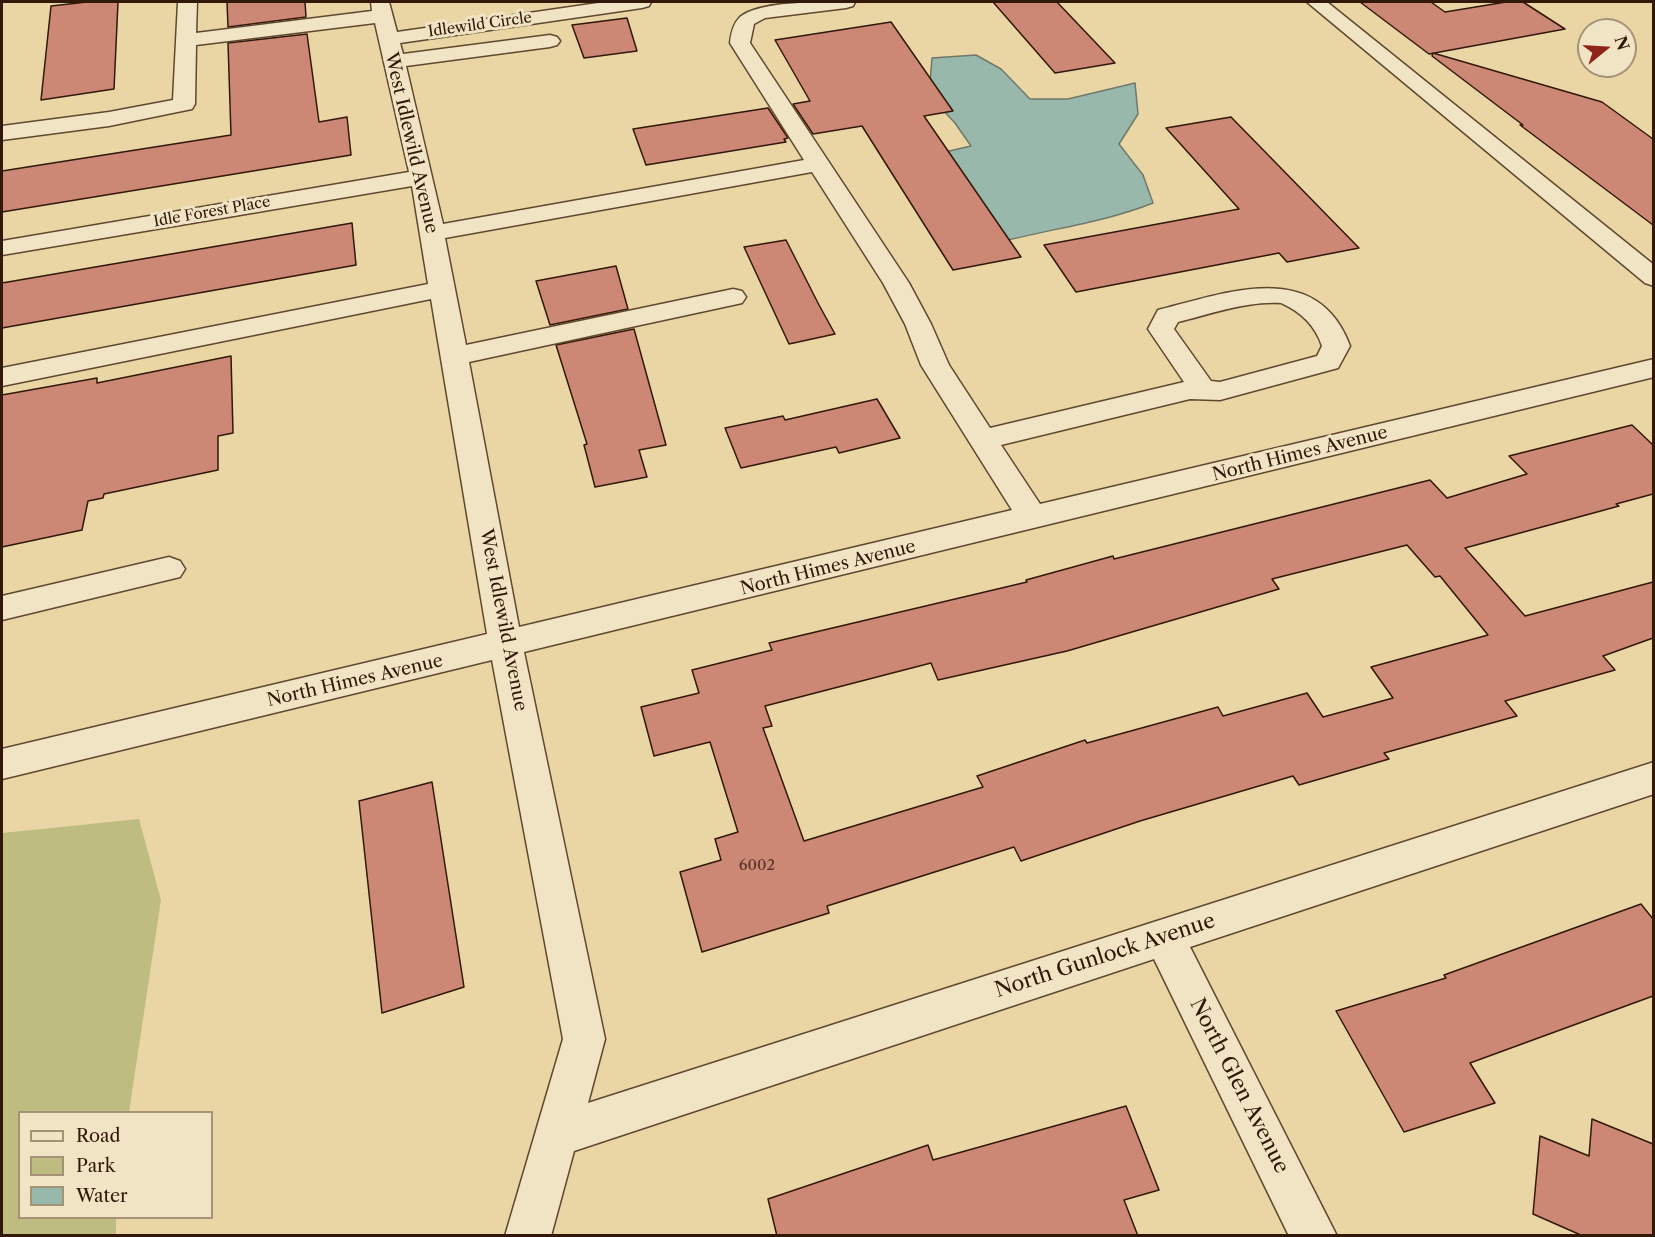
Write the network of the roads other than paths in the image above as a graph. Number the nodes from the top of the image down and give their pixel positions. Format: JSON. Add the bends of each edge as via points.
{"nodes":[{"id":1,"x":187,"y":2,"type":"edge"},
{"id":2,"x":642,"y":2,"type":"edge"},
{"id":3,"x":846,"y":2,"type":"edge"},
{"id":4,"x":1316,"y":2,"type":"edge"},
{"id":5,"x":386,"y":29,"type":"edge"},
{"id":6,"x":186,"y":40,"type":"junction"},
{"id":7,"x":550,"y":41,"type":"dead end"},
{"id":8,"x":2,"y":133,"type":"edge"},
{"id":9,"x":819,"y":164,"type":"junction"},
{"id":10,"x":422,"y":177,"type":"junction"},
{"id":11,"x":432,"y":232,"type":"junction"},
{"id":12,"x":2,"y":248,"type":"edge"},
{"id":13,"x":1653,"y":278,"type":"edge"},
{"id":14,"x":442,"y":289,"type":"junction"},
{"id":15,"x":734,"y":297,"type":"dead end"},
{"id":16,"x":454,"y":356,"type":"junction"},
{"id":17,"x":1651,"y":371,"type":"edge"},
{"id":18,"x":2,"y":377,"type":"edge"},
{"id":19,"x":1203,"y":390,"type":"junction"},
{"id":20,"x":983,"y":440,"type":"junction"},
{"id":21,"x":1033,"y":518,"type":"junction"},
{"id":22,"x":169,"y":569,"type":"dead end"},
{"id":23,"x":2,"y":608,"type":"edge"},
{"id":24,"x":506,"y":645,"type":"junction"},
{"id":25,"x":2,"y":764,"type":"edge"},
{"id":26,"x":1653,"y":778,"type":"edge"},
{"id":27,"x":1163,"y":936,"type":"junction"},
{"id":28,"x":557,"y":1135,"type":"junction"},
{"id":29,"x":528,"y":1236,"type":"edge"},
{"id":30,"x":1314,"y":1236,"type":"edge"}],
"edges":[{"from":1,"to":6,"type":"street"},
{"from":2,"to":5,"type":"street","name":"Idlewild Circle"},
{"from":3,"to":9,"type":"street","via":[[766,12],[748,19],[742,28],[740,43]]},
{"from":4,"to":13,"type":"street"},
{"from":5,"to":6,"type":"street"},
{"from":5,"to":7,"type":"street"},
{"from":5,"to":10,"type":"street","name":"West Idlewild Avenue"},
{"from":6,"to":8,"type":"street","via":[[183,104],[109,119]]},
{"from":9,"to":11,"type":"street"},
{"from":9,"to":20,"type":"street","via":[[896,283],[935,365]]},
{"from":10,"to":11,"type":"street","name":"West Idlewild Avenue"},
{"from":10,"to":12,"type":"street","name":"Idle Forest Place"},
{"from":11,"to":14,"type":"street","name":"West Idlewild Avenue"},
{"from":14,"to":16,"type":"street","name":"West Idlewild Avenue"},
{"from":14,"to":18,"type":"street"},
{"from":15,"to":16,"type":"street"},
{"from":16,"to":24,"type":"street","name":"West Idlewild Avenue"},
{"from":17,"to":21,"type":"street","name":"North Himes Avenue"},
{"from":19,"to":19,"type":"street","via":[[1161,329],[1167,316],[1265,295],[1282,295],[1310,308],[1334,336],[1336,346],[1328,362],[1220,391]]},
{"from":19,"to":20,"type":"street"},
{"from":20,"to":21,"type":"street"},
{"from":21,"to":24,"type":"street","name":"North Himes Avenue"},
{"from":22,"to":23,"type":"street"},
{"from":24,"to":25,"type":"street","name":"North Himes Avenue"},
{"from":24,"to":28,"type":"street","name":"West Idlewild Avenue","via":[[584,1039]]},
{"from":26,"to":27,"type":"street","name":"North Gunlock Avenue"},
{"from":27,"to":28,"type":"street","name":"North Gunlock Avenue"},
{"from":27,"to":30,"type":"street","name":"North Glen Avenue"},
{"from":28,"to":29,"type":"street","name":"West Idlewild Avenue"}]}
